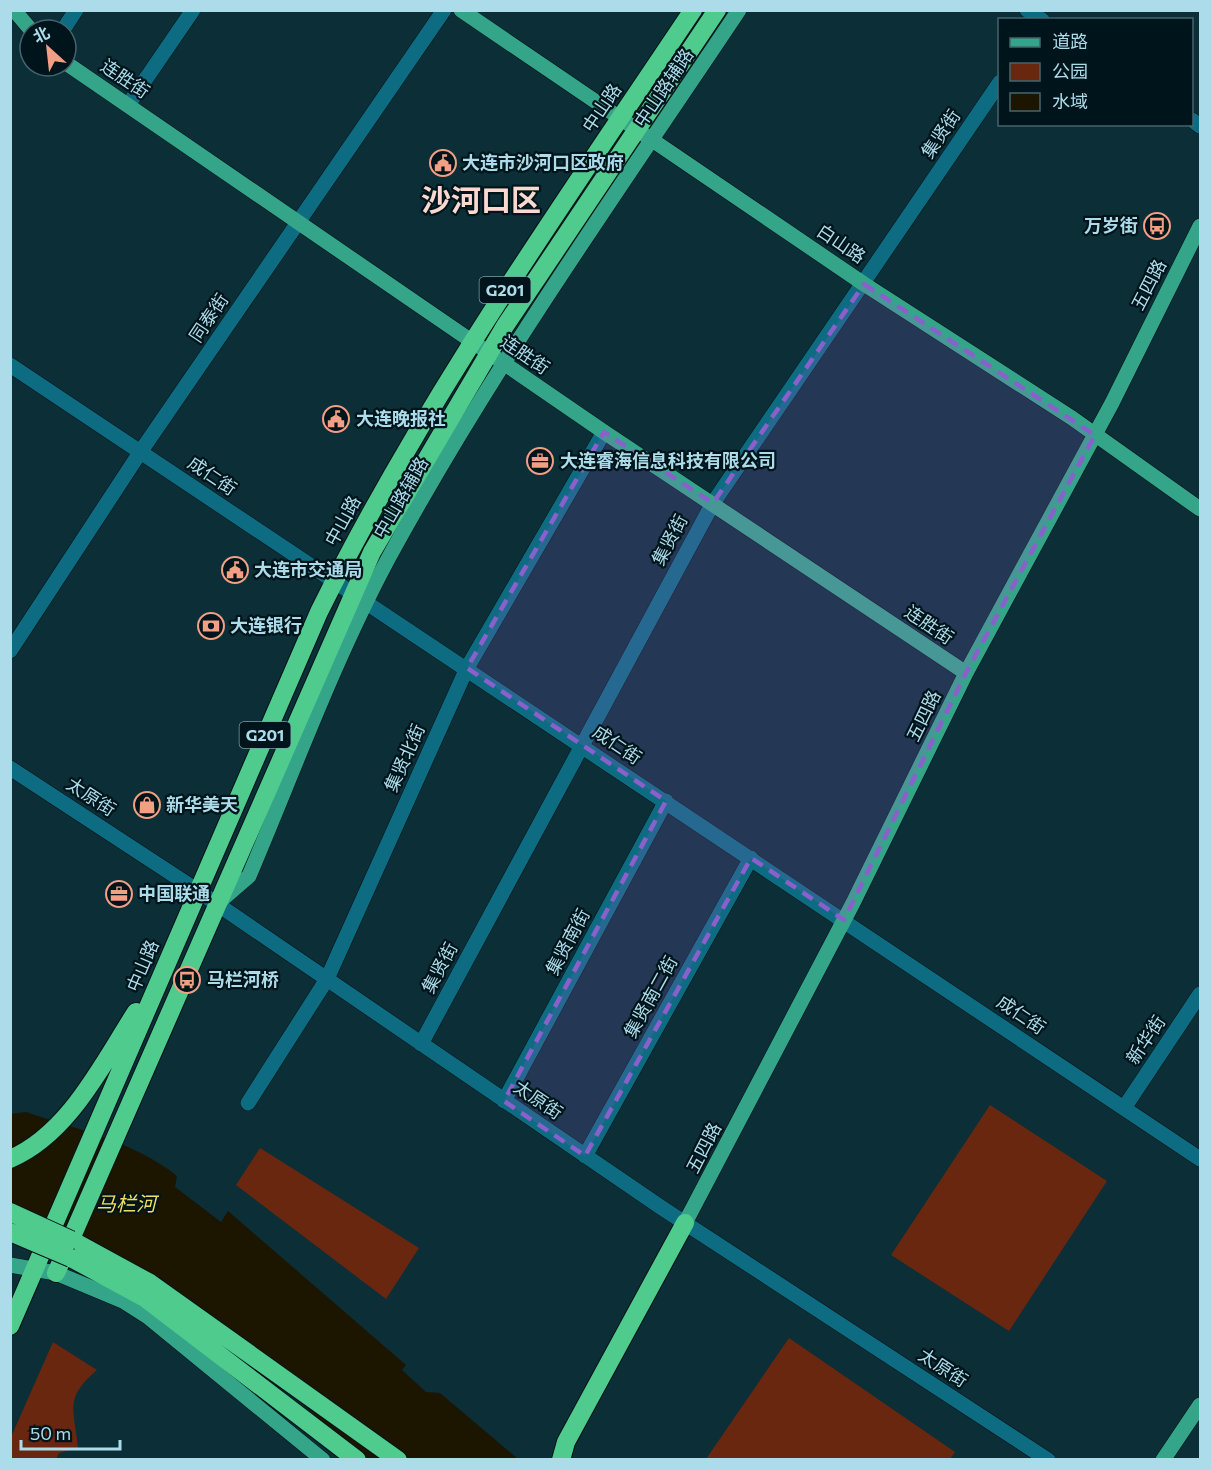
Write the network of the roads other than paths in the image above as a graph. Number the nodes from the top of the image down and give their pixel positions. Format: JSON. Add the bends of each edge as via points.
{"nodes":[{"id":1,"x":193,"y":10,"type":"edge"},
{"id":2,"x":444,"y":10,"type":"edge"},
{"id":3,"x":461,"y":10,"type":"edge"},
{"id":4,"x":693,"y":10,"type":"edge"},
{"id":5,"x":717,"y":10,"type":"edge"},
{"id":6,"x":739,"y":10,"type":"edge"},
{"id":7,"x":78,"y":71,"type":"edge"},
{"id":8,"x":998,"y":83,"type":"edge"},
{"id":9,"x":128,"y":105,"type":"junction"},
{"id":10,"x":620,"y":119,"type":"junction"},
{"id":11,"x":644,"y":135,"type":"junction"},
{"id":12,"x":298,"y":223,"type":"junction"},
{"id":13,"x":1200,"y":226,"type":"edge"},
{"id":14,"x":864,"y":284,"type":"junction"},
{"id":15,"x":472,"y":342,"type":"junction"},
{"id":16,"x":496,"y":358,"type":"junction"},
{"id":17,"x":10,"y":365,"type":"edge"},
{"id":18,"x":604,"y":432,"type":"junction"},
{"id":19,"x":1095,"y":435,"type":"junction"},
{"id":20,"x":141,"y":452,"type":"junction"},
{"id":21,"x":713,"y":503,"type":"junction"},
{"id":22,"x":1200,"y":508,"type":"edge"},
{"id":23,"x":335,"y":580,"type":"junction"},
{"id":24,"x":360,"y":598,"type":"junction"},
{"id":25,"x":10,"y":651,"type":"edge"},
{"id":26,"x":467,"y":668,"type":"junction"},
{"id":27,"x":966,"y":673,"type":"junction"},
{"id":28,"x":582,"y":745,"type":"junction"},
{"id":29,"x":10,"y":768,"type":"edge"},
{"id":30,"x":666,"y":801,"type":"junction"},
{"id":31,"x":752,"y":858,"type":"junction"},
{"id":32,"x":198,"y":891,"type":"junction"},
{"id":33,"x":217,"y":904,"type":"junction"},
{"id":34,"x":844,"y":920,"type":"junction"},
{"id":35,"x":165,"y":968,"type":"junction"},
{"id":36,"x":327,"y":979,"type":"junction"},
{"id":37,"x":1200,"y":994,"type":"edge"},
{"id":38,"x":421,"y":1044,"type":"junction"},
{"id":39,"x":504,"y":1101,"type":"junction"},
{"id":40,"x":248,"y":1103,"type":"dead end"},
{"id":41,"x":1124,"y":1108,"type":"junction"},
{"id":42,"x":585,"y":1156,"type":"junction"},
{"id":43,"x":10,"y":1160,"type":"edge"},
{"id":44,"x":1200,"y":1160,"type":"edge"},
{"id":45,"x":10,"y":1212,"type":"edge"},
{"id":46,"x":686,"y":1223,"type":"junction"},
{"id":47,"x":10,"y":1232,"type":"edge"},
{"id":48,"x":10,"y":1254,"type":"edge"},
{"id":49,"x":10,"y":1265,"type":"edge"},
{"id":50,"x":35,"y":1269,"type":"junction"},
{"id":51,"x":56,"y":1273,"type":"junction"},
{"id":52,"x":10,"y":1326,"type":"edge"},
{"id":53,"x":249,"y":1375,"type":"junction"},
{"id":54,"x":1200,"y":1405,"type":"edge"},
{"id":55,"x":566,"y":1442,"type":"junction"},
{"id":56,"x":323,"y":1460,"type":"edge"},
{"id":57,"x":340,"y":1460,"type":"edge"},
{"id":58,"x":357,"y":1460,"type":"edge"},
{"id":59,"x":398,"y":1460,"type":"edge"},
{"id":60,"x":549,"y":1460,"type":"edge"},
{"id":61,"x":561,"y":1460,"type":"edge"},
{"id":62,"x":1048,"y":1460,"type":"edge"},
{"id":63,"x":1163,"y":1460,"type":"edge"}],
"edges":[{"from":1,"to":9,"type":"street"},
{"from":2,"to":12,"type":"street","name":"同泰街"},
{"from":3,"to":10,"type":"main road","name":"白山路"},
{"from":4,"to":10,"type":"highway","name":"中山路","number":"G201"},
{"from":5,"to":11,"type":"highway","number":"G201"},
{"from":6,"to":11,"type":"main road","name":"中山路辅路"},
{"from":7,"to":9,"type":"main road","name":"连胜街"},
{"from":8,"to":14,"type":"street","name":"集贤街"},
{"from":9,"to":12,"type":"main road","name":"连胜街"},
{"from":10,"to":11,"type":"main road","name":"白山路"},
{"from":10,"to":15,"type":"highway","name":"中山路","number":"G201"},
{"from":11,"to":14,"type":"main road","name":"白山路"},
{"from":11,"to":16,"type":"highway","number":"G201"},
{"from":12,"to":15,"type":"main road","name":"连胜街"},
{"from":12,"to":20,"type":"street","name":"同泰街"},
{"from":13,"to":19,"type":"main road","name":"五四路"},
{"from":14,"to":19,"type":"main road","name":"白山路"},
{"from":14,"to":21,"type":"street","name":"集贤街"},
{"from":15,"to":16,"type":"main road","name":"连胜街"},
{"from":15,"to":23,"type":"highway","name":"中山路","number":"G201","via":[[353,542]]},
{"from":16,"to":18,"type":"main road","name":"连胜街"},
{"from":16,"to":24,"type":"highway","number":"G201","via":[[372,552]]},
{"from":17,"to":20,"type":"street","name":"成仁街"},
{"from":18,"to":21,"type":"main road","name":"连胜街"},
{"from":18,"to":26,"type":"street","name":"集贤北街"},
{"from":19,"to":22,"type":"main road","name":"白山路"},
{"from":19,"to":27,"type":"main road","name":"五四路"},
{"from":20,"to":23,"type":"street","name":"成仁街"},
{"from":20,"to":25,"type":"street","name":"同泰街"},
{"from":21,"to":27,"type":"main road","name":"连胜街"},
{"from":21,"to":28,"type":"street","name":"集贤街"},
{"from":23,"to":24,"type":"street","name":"成仁街"},
{"from":23,"to":32,"type":"highway","name":"中山路","number":"G201"},
{"from":24,"to":26,"type":"street","name":"成仁街"},
{"from":24,"to":33,"type":"highway","number":"G201"},
{"from":26,"to":28,"type":"street","name":"成仁街"},
{"from":26,"to":36,"type":"street","name":"集贤北街"},
{"from":27,"to":34,"type":"main road","name":"五四路"},
{"from":28,"to":30,"type":"street","name":"成仁街"},
{"from":28,"to":38,"type":"street","name":"集贤街"},
{"from":29,"to":32,"type":"street","name":"太原街"},
{"from":30,"to":31,"type":"street","name":"成仁街"},
{"from":30,"to":39,"type":"street","name":"集贤南街"},
{"from":31,"to":34,"type":"street","name":"成仁街"},
{"from":31,"to":42,"type":"street","name":"集贤南二街"},
{"from":32,"to":33,"type":"street","name":"太原街"},
{"from":32,"to":35,"type":"highway","name":"中山路","number":"G201"},
{"from":33,"to":36,"type":"street","name":"太原街"},
{"from":33,"to":51,"type":"highway","number":"G201"},
{"from":34,"to":41,"type":"street","name":"成仁街"},
{"from":34,"to":46,"type":"main road","name":"五四路"},
{"from":35,"to":43,"type":"highway","via":[[75,1104],[52,1130]]},
{"from":35,"to":50,"type":"highway","name":"中山路","number":"G201"},
{"from":36,"to":38,"type":"street","name":"太原街"},
{"from":36,"to":40,"type":"street","name":"集贤北街"},
{"from":37,"to":41,"type":"street","name":"新华街"},
{"from":38,"to":39,"type":"street","name":"太原街"},
{"from":39,"to":42,"type":"street","name":"太原街"},
{"from":41,"to":44,"type":"street","name":"成仁街"},
{"from":42,"to":46,"type":"street","name":"太原街"},
{"from":45,"to":59,"type":"highway","bridge":true,"via":[[150,1283]]},
{"from":46,"to":55,"type":"highway"},
{"from":46,"to":62,"type":"street","name":"太原街"},
{"from":47,"to":53,"type":"highway","bridge":true,"via":[[71,1258],[145,1298]]},
{"from":48,"to":50,"type":"main road"},
{"from":49,"to":50,"type":"main road"},
{"from":50,"to":51,"type":"main road"},
{"from":50,"to":52,"type":"highway","name":"中山路","number":"G201"},
{"from":51,"to":56,"type":"main road","via":[[123,1301],[148,1317]]},
{"from":53,"to":57,"type":"highway"},
{"from":53,"to":58,"type":"highway"},
{"from":54,"to":63,"type":"main road"},
{"from":55,"to":60,"type":"highway"},
{"from":55,"to":61,"type":"highway"}]}
